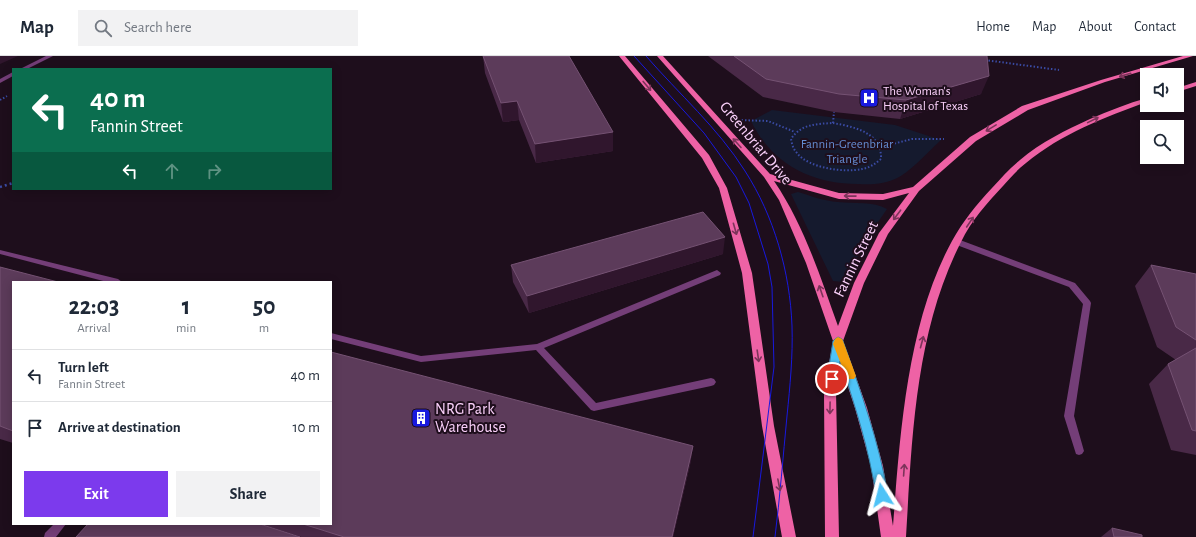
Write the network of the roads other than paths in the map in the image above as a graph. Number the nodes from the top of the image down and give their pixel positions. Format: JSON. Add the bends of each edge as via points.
{"nodes":[{"id":1,"x":50,"y":56,"type":"edge"},
{"id":2,"x":622,"y":56,"type":"edge"},
{"id":3,"x":660,"y":56,"type":"edge"},
{"id":4,"x":1190,"y":56,"type":"edge"},
{"id":5,"x":26,"y":68,"type":"edge"},
{"id":6,"x":12,"y":75,"type":"edge"},
{"id":7,"x":0,"y":81,"type":"edge"},
{"id":8,"x":1196,"y":84,"type":"edge"},
{"id":9,"x":1184,"y":88,"type":"edge"},
{"id":10,"x":1140,"y":102,"type":"edge"},
{"id":11,"x":767,"y":176,"type":"junction"},
{"id":12,"x":916,"y":190,"type":"junction"},
{"id":13,"x":957,"y":242,"type":"junction"},
{"id":14,"x":0,"y":252,"type":"edge"},
{"id":15,"x":717,"y":273,"type":"dead end"},
{"id":16,"x":114,"y":281,"type":"edge"},
{"id":17,"x":332,"y":336,"type":"edge"},
{"id":18,"x":838,"y":341,"type":"junction"},
{"id":19,"x":538,"y":347,"type":"junction"},
{"id":20,"x":711,"y":382,"type":"dead end"},
{"id":21,"x":1079,"y":451,"type":"dead end"},
{"id":22,"x":61,"y":525,"type":"edge"},
{"id":23,"x":50,"y":537,"type":"edge"},
{"id":24,"x":789,"y":537,"type":"edge"},
{"id":25,"x":832,"y":537,"type":"edge"},
{"id":26,"x":888,"y":537,"type":"edge"},
{"id":27,"x":899,"y":537,"type":"edge"}],
"edges":[{"from":1,"to":5,"type":"lane"},
{"from":2,"to":24,"type":"main road","one_way":true,"via":[[706,157],[723,188],[747,273],[768,426]]},
{"from":11,"to":3,"type":"main road","name":"Greenbriar Drive","one_way":true},
{"from":4,"to":12,"type":"main road","name":"Fannin Street","one_way":true,"via":[[1103,81],[1025,108],[973,139]]},
{"from":6,"to":7,"type":"lane"},
{"from":8,"to":9,"type":"main road"},
{"from":13,"to":10,"type":"main road","one_way":true,"via":[[986,200],[1023,161],[1058,137],[1102,115]]},
{"from":12,"to":11,"type":"main road","one_way":true,"via":[[883,197],[839,196]]},
{"from":18,"to":11,"type":"main road","name":"Greenbriar Drive","one_way":true,"via":[[811,263],[783,200]]},
{"from":12,"to":18,"type":"main road","name":"Fannin Street","one_way":true,"via":[[884,233],[859,283]]},
{"from":13,"to":21,"type":"lane","via":[[1072,285],[1087,303],[1069,416]]},
{"from":27,"to":13,"type":"main road","one_way":true,"via":[[906,439],[919,351],[934,298]]},
{"from":14,"to":16,"type":"lane"},
{"from":15,"to":19,"type":"lane"},
{"from":17,"to":19,"type":"lane","via":[[421,359]]},
{"from":18,"to":25,"type":"main road","name":"Fannin Street","one_way":true,"via":[[830,392]]},
{"from":18,"to":26,"type":"main road","name":"Greenbriar Drive","via":[[862,408],[877,466]]},
{"from":19,"to":20,"type":"lane","via":[[594,406]]},
{"from":22,"to":23,"type":"lane"}]}
